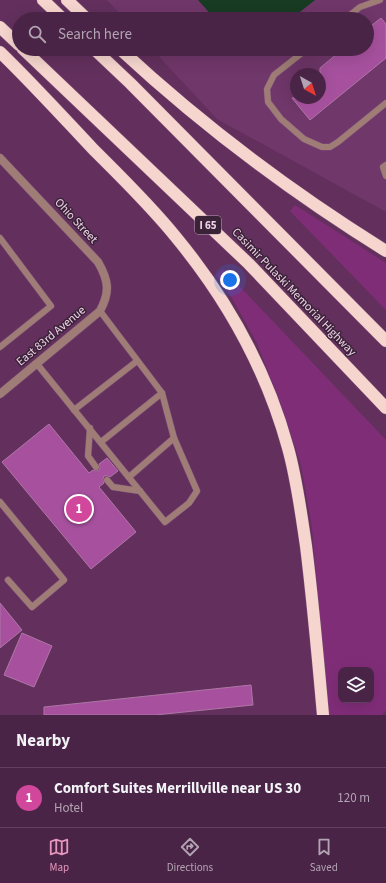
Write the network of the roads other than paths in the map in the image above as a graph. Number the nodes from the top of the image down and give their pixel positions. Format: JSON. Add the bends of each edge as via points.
{"nodes":[{"id":1,"x":43,"y":0,"type":"edge"},
{"id":2,"x":67,"y":0,"type":"edge"},
{"id":3,"x":380,"y":0,"type":"edge"},
{"id":4,"x":56,"y":12,"type":"edge"},
{"id":5,"x":80,"y":12,"type":"edge"},
{"id":6,"x":354,"y":12,"type":"edge"},
{"id":7,"x":0,"y":27,"type":"edge"},
{"id":8,"x":12,"y":38,"type":"edge"},
{"id":9,"x":0,"y":52,"type":"edge"},
{"id":10,"x":30,"y":56,"type":"edge"},
{"id":11,"x":101,"y":56,"type":"edge"},
{"id":12,"x":128,"y":56,"type":"edge"},
{"id":13,"x":298,"y":56,"type":"edge"},
{"id":14,"x":386,"y":103,"type":"edge"},
{"id":15,"x":0,"y":158,"type":"edge"},
{"id":16,"x":386,"y":165,"type":"edge"},
{"id":17,"x":386,"y":176,"type":"edge"},
{"id":18,"x":0,"y":238,"type":"edge"},
{"id":19,"x":386,"y":251,"type":"edge"},
{"id":20,"x":100,"y":311,"type":"junction"},
{"id":21,"x":386,"y":341,"type":"edge"},
{"id":22,"x":0,"y":347,"type":"edge"},
{"id":23,"x":137,"y":361,"type":"junction"},
{"id":24,"x":37,"y":364,"type":"junction"},
{"id":25,"x":162,"y":393,"type":"junction"},
{"id":26,"x":0,"y":394,"type":"edge"},
{"id":27,"x":386,"y":408,"type":"edge"},
{"id":28,"x":74,"y":410,"type":"junction"},
{"id":29,"x":90,"y":428,"type":"junction"},
{"id":30,"x":174,"y":438,"type":"junction"},
{"id":31,"x":101,"y":442,"type":"junction"},
{"id":32,"x":96,"y":467,"type":"dead end"},
{"id":33,"x":129,"y":478,"type":"junction"},
{"id":34,"x":107,"y":480,"type":"dead end"},
{"id":35,"x":140,"y":491,"type":"junction"},
{"id":36,"x":0,"y":502,"type":"edge"},
{"id":37,"x":8,"y":580,"type":"dead end"},
{"id":38,"x":323,"y":715,"type":"edge"}],
"edges":[{"from":1,"to":4,"type":"highway"},
{"from":2,"to":5,"type":"highway"},
{"from":3,"to":6,"type":"lane"},
{"from":7,"to":8,"type":"highway"},
{"from":9,"to":38,"type":"highway","via":[[174,234],[220,295],[243,334],[276,408],[295,475],[310,582]]},
{"from":10,"to":27,"type":"highway","name":"Casimir Pulaski Memorial Highway","number":"I 65","via":[[249,264]]},
{"from":11,"to":21,"type":"highway"},
{"from":12,"to":19,"type":"highway","via":[[196,117],[268,172]]},
{"from":13,"to":14,"type":"lane","via":[[274,75],[267,89],[268,102],[281,119],[304,139],[322,147],[330,147]]},
{"from":15,"to":20,"type":"street","name":"Ohio Street","via":[[98,262],[107,281],[105,301]]},
{"from":16,"to":17,"type":"lane","via":[[383,168]]},
{"from":18,"to":22,"type":"lane","via":[[51,306]]},
{"from":20,"to":23,"type":"lane"},
{"from":20,"to":24,"type":"street","name":"East 83rd Avenue"},
{"from":23,"to":25,"type":"lane"},
{"from":23,"to":28,"type":"lane"},
{"from":24,"to":26,"type":"street","name":"East 83rd Avenue"},
{"from":24,"to":28,"type":"lane"},
{"from":25,"to":30,"type":"lane"},
{"from":25,"to":31,"type":"lane"},
{"from":28,"to":29,"type":"lane"},
{"from":29,"to":31,"type":"lane"},
{"from":29,"to":32,"type":"lane","via":[[88,456]]},
{"from":30,"to":33,"type":"lane"},
{"from":30,"to":35,"type":"lane","via":[[197,491],[189,503],[165,522]]},
{"from":31,"to":33,"type":"lane"},
{"from":33,"to":35,"type":"lane"},
{"from":34,"to":35,"type":"lane","via":[[113,487]]},
{"from":36,"to":37,"type":"lane","via":[[64,580],[32,607]]}]}
